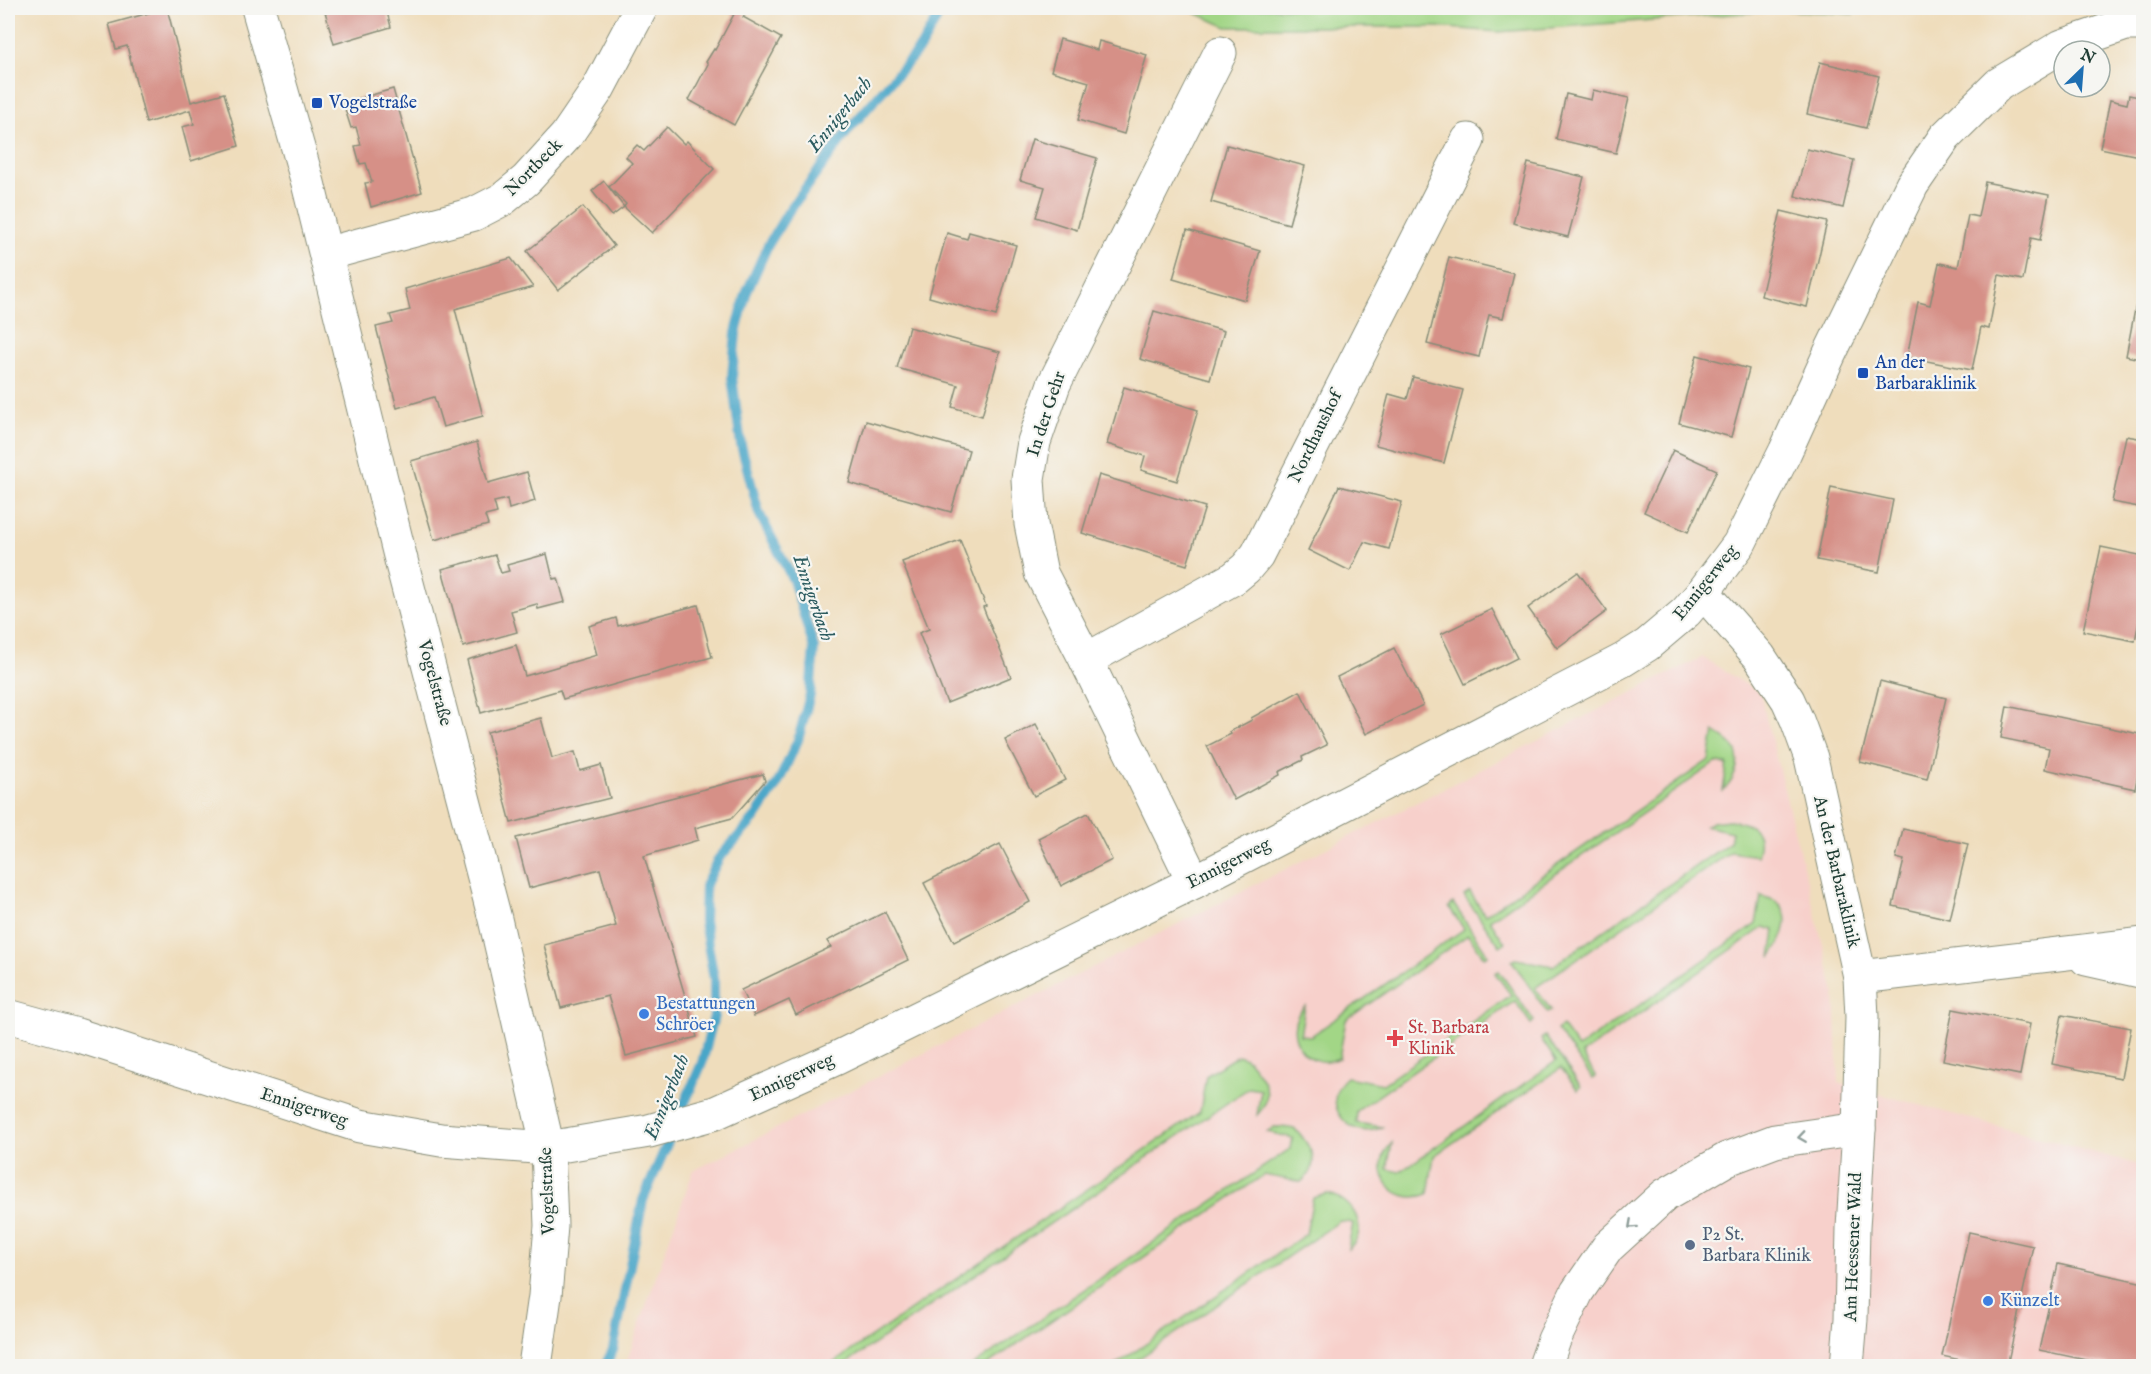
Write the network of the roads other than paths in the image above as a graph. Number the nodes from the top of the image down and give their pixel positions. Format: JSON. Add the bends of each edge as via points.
{"nodes":[{"id":1,"x":258,"y":8,"type":"edge"},
{"id":2,"x":641,"y":8,"type":"edge"},
{"id":3,"x":2144,"y":24,"type":"edge"},
{"id":4,"x":1220,"y":53,"type":"dead end"},
{"id":5,"x":1468,"y":140,"type":"dead end"},
{"id":6,"x":326,"y":254,"type":"junction"},
{"id":7,"x":1703,"y":592,"type":"junction"},
{"id":8,"x":1086,"y":660,"type":"junction"},
{"id":9,"x":1194,"y":882,"type":"junction"},
{"id":10,"x":2144,"y":944,"type":"edge"},
{"id":11,"x":2067,"y":954,"type":"junction"},
{"id":12,"x":2144,"y":972,"type":"edge"},
{"id":13,"x":1860,"y":977,"type":"junction"},
{"id":14,"x":8,"y":1016,"type":"edge"},
{"id":15,"x":1859,"y":1129,"type":"junction"},
{"id":16,"x":548,"y":1148,"type":"junction"},
{"id":17,"x":535,"y":1366,"type":"edge"},
{"id":18,"x":1545,"y":1366,"type":"edge"},
{"id":19,"x":1847,"y":1366,"type":"edge"}],
"edges":[{"from":1,"to":6,"type":"street","name":"Vogelstraße"},
{"from":2,"to":6,"type":"street","name":"Nortbeck","via":[[598,89],[566,136],[503,199],[474,214]]},
{"from":3,"to":7,"type":"street","name":"Ennigerweg","via":[[2126,24],[2062,46],[2000,84],[1945,137],[1912,185],[1739,544]]},
{"from":4,"to":8,"type":"street","name":"In der Gehr","via":[[1054,384],[1034,442],[1029,491],[1041,573]]},
{"from":5,"to":8,"type":"street","name":"Nordhaushof","via":[[1257,555],[1234,578]]},
{"from":6,"to":16,"type":"street","name":"Vogelstraße","via":[[495,919]]},
{"from":7,"to":9,"type":"street","name":"Ennigerweg","via":[[1667,629],[1623,660]]},
{"from":7,"to":13,"type":"street","name":"An der Barbaraklinik","via":[[1759,656],[1797,720],[1811,758]]},
{"from":8,"to":9,"type":"street","name":"In der Gehr"},
{"from":9,"to":16,"type":"street","name":"Ennigerweg","via":[[837,1058],[715,1113],[649,1131]]},
{"from":10,"to":11,"type":"street"},
{"from":11,"to":12,"type":"street"},
{"from":11,"to":13,"type":"street"},
{"from":13,"to":15,"type":"street","name":"Am Heessener Wald"},
{"from":14,"to":16,"type":"street","name":"Ennigerweg","via":[[360,1126],[441,1140]]},
{"from":15,"to":18,"type":"street","one_way":true,"via":[[1775,1141],[1727,1159],[1665,1195],[1608,1247],[1577,1292]]},
{"from":15,"to":19,"type":"street","name":"Am Heessener Wald"},
{"from":16,"to":17,"type":"street","name":"Vogelstraße","via":[[551,1226]]}]}
